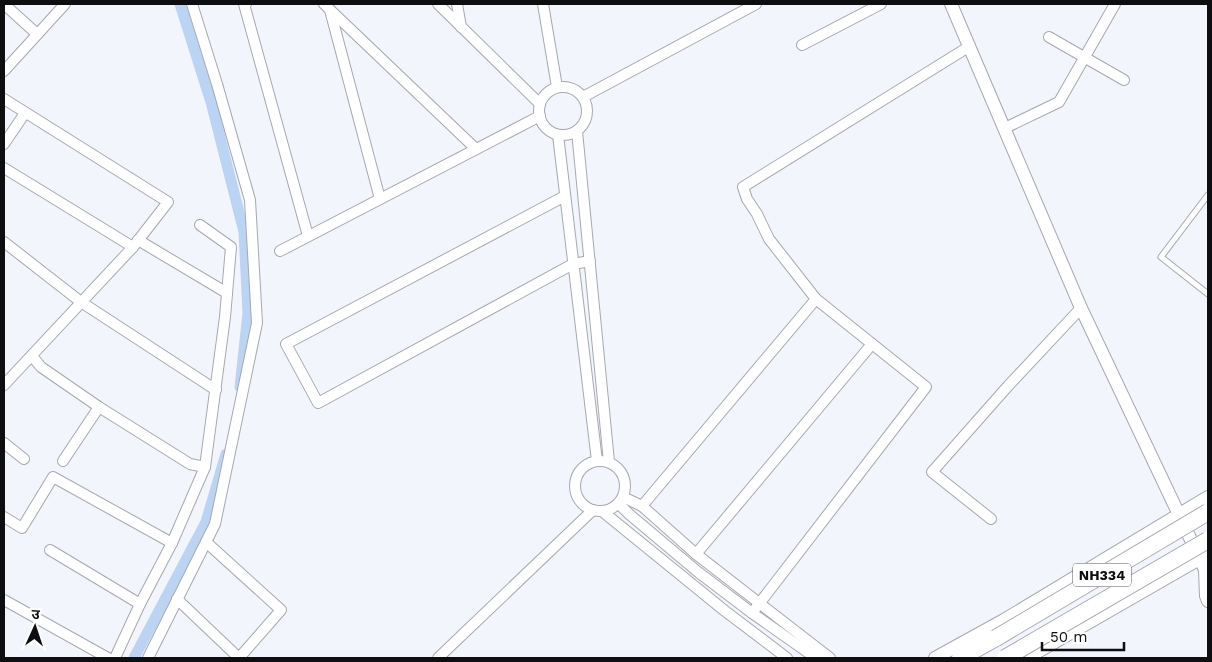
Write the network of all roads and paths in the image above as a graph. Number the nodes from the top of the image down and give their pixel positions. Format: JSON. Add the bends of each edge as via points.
{"nodes":[{"id":1,"x":4,"y":4,"type":"edge"},
{"id":2,"x":65,"y":4,"type":"edge"},
{"id":3,"x":192,"y":4,"type":"edge"},
{"id":4,"x":246,"y":4,"type":"edge"},
{"id":5,"x":438,"y":4,"type":"edge"},
{"id":6,"x":457,"y":4,"type":"edge"},
{"id":7,"x":542,"y":4,"type":"edge"},
{"id":8,"x":756,"y":4,"type":"edge"},
{"id":9,"x":881,"y":4,"type":"edge"},
{"id":10,"x":951,"y":4,"type":"edge"},
{"id":11,"x":1115,"y":4,"type":"edge"},
{"id":12,"x":327,"y":6,"type":"edge"},
{"id":13,"x":461,"y":27,"type":"junction"},
{"id":14,"x":37,"y":34,"type":"junction"},
{"id":15,"x":1050,"y":37,"type":"dead end"},
{"id":16,"x":802,"y":45,"type":"dead end"},
{"id":17,"x":970,"y":46,"type":"junction"},
{"id":18,"x":1084,"y":57,"type":"junction"},
{"id":19,"x":4,"y":71,"type":"edge"},
{"id":20,"x":1124,"y":80,"type":"dead end"},
{"id":21,"x":557,"y":88,"type":"junction"},
{"id":22,"x":583,"y":97,"type":"junction"},
{"id":23,"x":4,"y":99,"type":"edge"},
{"id":24,"x":540,"y":104,"type":"junction"},
{"id":25,"x":25,"y":113,"type":"junction"},
{"id":26,"x":540,"y":116,"type":"junction"},
{"id":27,"x":1005,"y":128,"type":"junction"},
{"id":28,"x":577,"y":131,"type":"junction"},
{"id":29,"x":558,"y":135,"type":"junction"},
{"id":30,"x":4,"y":144,"type":"edge"},
{"id":31,"x":476,"y":149,"type":"junction"},
{"id":32,"x":580,"y":163,"type":"junction"},
{"id":33,"x":561,"y":165,"type":"junction"},
{"id":34,"x":4,"y":168,"type":"edge"},
{"id":35,"x":1208,"y":195,"type":"edge"},
{"id":36,"x":565,"y":196,"type":"junction"},
{"id":37,"x":380,"y":199,"type":"junction"},
{"id":38,"x":200,"y":225,"type":"dead end"},
{"id":39,"x":308,"y":236,"type":"junction"},
{"id":40,"x":4,"y":242,"type":"edge"},
{"id":41,"x":136,"y":244,"type":"junction"},
{"id":42,"x":280,"y":250,"type":"dead end"},
{"id":43,"x":590,"y":261,"type":"junction"},
{"id":44,"x":573,"y":264,"type":"junction"},
{"id":45,"x":227,"y":293,"type":"junction"},
{"id":46,"x":1208,"y":294,"type":"edge"},
{"id":47,"x":816,"y":299,"type":"junction"},
{"id":48,"x":81,"y":302,"type":"junction"},
{"id":49,"x":1081,"y":308,"type":"junction"},
{"id":50,"x":594,"y":311,"type":"junction"},
{"id":51,"x":579,"y":312,"type":"junction"},
{"id":52,"x":872,"y":344,"type":"junction"},
{"id":53,"x":32,"y":356,"type":"junction"},
{"id":54,"x":600,"y":370,"type":"junction"},
{"id":55,"x":586,"y":372,"type":"junction"},
{"id":56,"x":4,"y":386,"type":"edge"},
{"id":57,"x":216,"y":390,"type":"junction"},
{"id":58,"x":99,"y":407,"type":"junction"},
{"id":59,"x":4,"y":443,"type":"edge"},
{"id":60,"x":24,"y":459,"type":"dead end"},
{"id":61,"x":63,"y":461,"type":"dead end"},
{"id":62,"x":597,"y":461,"type":"junction"},
{"id":63,"x":609,"y":462,"type":"junction"},
{"id":64,"x":205,"y":467,"type":"junction"},
{"id":65,"x":1208,"y":497,"type":"edge"},
{"id":66,"x":621,"y":500,"type":"junction"},
{"id":67,"x":642,"y":506,"type":"junction"},
{"id":68,"x":597,"y":511,"type":"junction"},
{"id":69,"x":1208,"y":512,"type":"edge"},
{"id":70,"x":1179,"y":515,"type":"junction"},
{"id":71,"x":4,"y":518,"type":"edge"},
{"id":72,"x":991,"y":519,"type":"dead end"},
{"id":73,"x":1208,"y":540,"type":"edge"},
{"id":74,"x":206,"y":542,"type":"junction"},
{"id":75,"x":172,"y":543,"type":"junction"},
{"id":76,"x":50,"y":550,"type":"dead end"},
{"id":77,"x":696,"y":554,"type":"junction"},
{"id":78,"x":1205,"y":564,"type":"edge"},
{"id":79,"x":698,"y":572,"type":"junction"},
{"id":80,"x":690,"y":582,"type":"junction"},
{"id":81,"x":178,"y":599,"type":"junction"},
{"id":82,"x":734,"y":599,"type":"junction"},
{"id":83,"x":4,"y":600,"type":"edge"},
{"id":84,"x":1208,"y":601,"type":"edge"},
{"id":85,"x":759,"y":603,"type":"junction"},
{"id":86,"x":140,"y":604,"type":"junction"},
{"id":87,"x":725,"y":611,"type":"junction"},
{"id":88,"x":752,"y":613,"type":"junction"},
{"id":89,"x":108,"y":658,"type":"edge"},
{"id":90,"x":115,"y":658,"type":"edge"},
{"id":91,"x":148,"y":658,"type":"edge"},
{"id":92,"x":438,"y":658,"type":"edge"},
{"id":93,"x":787,"y":658,"type":"edge"},
{"id":94,"x":816,"y":658,"type":"edge"},
{"id":95,"x":830,"y":658,"type":"edge"},
{"id":96,"x":935,"y":658,"type":"edge"},
{"id":97,"x":960,"y":658,"type":"edge"},
{"id":98,"x":1005,"y":658,"type":"edge"},
{"id":99,"x":1027,"y":658,"type":"edge"}],
"edges":[{"from":1,"to":14,"type":"street"},
{"from":2,"to":14,"type":"street"},
{"from":3,"to":74,"type":"street","via":[[250,200],[257,323],[215,524]]},
{"from":4,"to":39,"type":"street"},
{"from":5,"to":13,"type":"street"},
{"from":6,"to":13,"type":"street"},
{"from":7,"to":21,"type":"street"},
{"from":8,"to":22,"type":"street"},
{"from":9,"to":16,"type":"street"},
{"from":10,"to":17,"type":"street"},
{"from":11,"to":18,"type":"street"},
{"from":12,"to":31,"type":"street"},
{"from":12,"to":37,"type":"street"},
{"from":13,"to":24,"type":"street"},
{"from":14,"to":19,"type":"street"},
{"from":15,"to":18,"type":"street"},
{"from":17,"to":27,"type":"street"},
{"from":17,"to":47,"type":"street","via":[[743,187],[769,238]]},
{"from":18,"to":20,"type":"street"},
{"from":18,"to":27,"type":"street","via":[[1059,102]]},
{"from":21,"to":22,"type":"street","via":[[572,88]]},
{"from":21,"to":24,"type":"street","via":[[544,96]]},
{"from":22,"to":28,"type":"street","via":[[588,112]]},
{"from":23,"to":25,"type":"street"},
{"from":24,"to":26,"type":"street"},
{"from":25,"to":30,"type":"street"},
{"from":25,"to":41,"type":"street","via":[[168,202]]},
{"from":26,"to":29,"type":"street","via":[[544,126]]},
{"from":26,"to":31,"type":"street"},
{"from":27,"to":49,"type":"street"},
{"from":28,"to":29,"type":"street"},
{"from":28,"to":32,"type":"street"},
{"from":29,"to":33,"type":"street"},
{"from":31,"to":37,"type":"street"},
{"from":32,"to":33,"type":"street"},
{"from":32,"to":43,"type":"street"},
{"from":33,"to":36,"type":"street"},
{"from":34,"to":41,"type":"street"},
{"from":35,"to":46,"type":"lane","via":[[1161,257]]},
{"from":36,"to":44,"type":"street"},
{"from":36,"to":44,"type":"street","via":[[286,344],[318,403]]},
{"from":37,"to":39,"type":"street"},
{"from":38,"to":45,"type":"street","via":[[231,247]]},
{"from":39,"to":42,"type":"street"},
{"from":40,"to":48,"type":"street"},
{"from":41,"to":45,"type":"street"},
{"from":41,"to":48,"type":"street"},
{"from":43,"to":44,"type":"street"},
{"from":43,"to":50,"type":"street"},
{"from":44,"to":51,"type":"street"},
{"from":45,"to":57,"type":"street"},
{"from":47,"to":52,"type":"street"},
{"from":47,"to":67,"type":"street"},
{"from":48,"to":53,"type":"street"},
{"from":48,"to":57,"type":"street"},
{"from":49,"to":70,"type":"street"},
{"from":49,"to":72,"type":"street","via":[[932,472]]},
{"from":50,"to":51,"type":"street"},
{"from":50,"to":54,"type":"street"},
{"from":51,"to":55,"type":"street"},
{"from":52,"to":77,"type":"street"},
{"from":52,"to":85,"type":"street","via":[[926,386]]},
{"from":53,"to":56,"type":"street"},
{"from":53,"to":58,"type":"street","via":[[41,367]]},
{"from":54,"to":55,"type":"street"},
{"from":54,"to":63,"type":"street"},
{"from":55,"to":62,"type":"street"},
{"from":57,"to":64,"type":"street"},
{"from":58,"to":61,"type":"street"},
{"from":58,"to":64,"type":"street","via":[[190,464]]},
{"from":59,"to":60,"type":"street"},
{"from":62,"to":63,"type":"street"},
{"from":62,"to":68,"type":"street","via":[[581,469],[575,492],[585,506]]},
{"from":63,"to":66,"type":"street","via":[[616,466],[625,480],[626,489]]},
{"from":64,"to":75,"type":"street"},
{"from":65,"to":70,"type":"street"},
{"from":66,"to":67,"type":"street"},
{"from":66,"to":68,"type":"street","via":[[608,510]]},
{"from":66,"to":79,"type":"street","via":[[629,514]]},
{"from":67,"to":77,"type":"street"},
{"from":68,"to":80,"type":"street"},
{"from":68,"to":92,"type":"street"},
{"from":69,"to":97,"type":"highway","number":"NH334","bridge":true},
{"from":70,"to":78,"type":"street"},
{"from":70,"to":96,"type":"street"},
{"from":71,"to":75,"type":"street","via":[[22,528],[53,477]]},
{"from":73,"to":98,"type":"highway","number":"NH334","bridge":true},
{"from":74,"to":81,"type":"street"},
{"from":74,"to":81,"type":"street","via":[[281,610],[238,658]]},
{"from":75,"to":86,"type":"street"},
{"from":76,"to":86,"type":"street"},
{"from":77,"to":85,"type":"street"},
{"from":78,"to":84,"type":"street"},
{"from":78,"to":99,"type":"street"},
{"from":79,"to":80,"type":"street"},
{"from":79,"to":82,"type":"street"},
{"from":80,"to":87,"type":"street"},
{"from":81,"to":91,"type":"street"},
{"from":82,"to":87,"type":"street"},
{"from":82,"to":88,"type":"street"},
{"from":83,"to":89,"type":"street"},
{"from":85,"to":88,"type":"street"},
{"from":85,"to":95,"type":"street"},
{"from":86,"to":90,"type":"street"},
{"from":87,"to":93,"type":"street"},
{"from":88,"to":94,"type":"street"}]}
